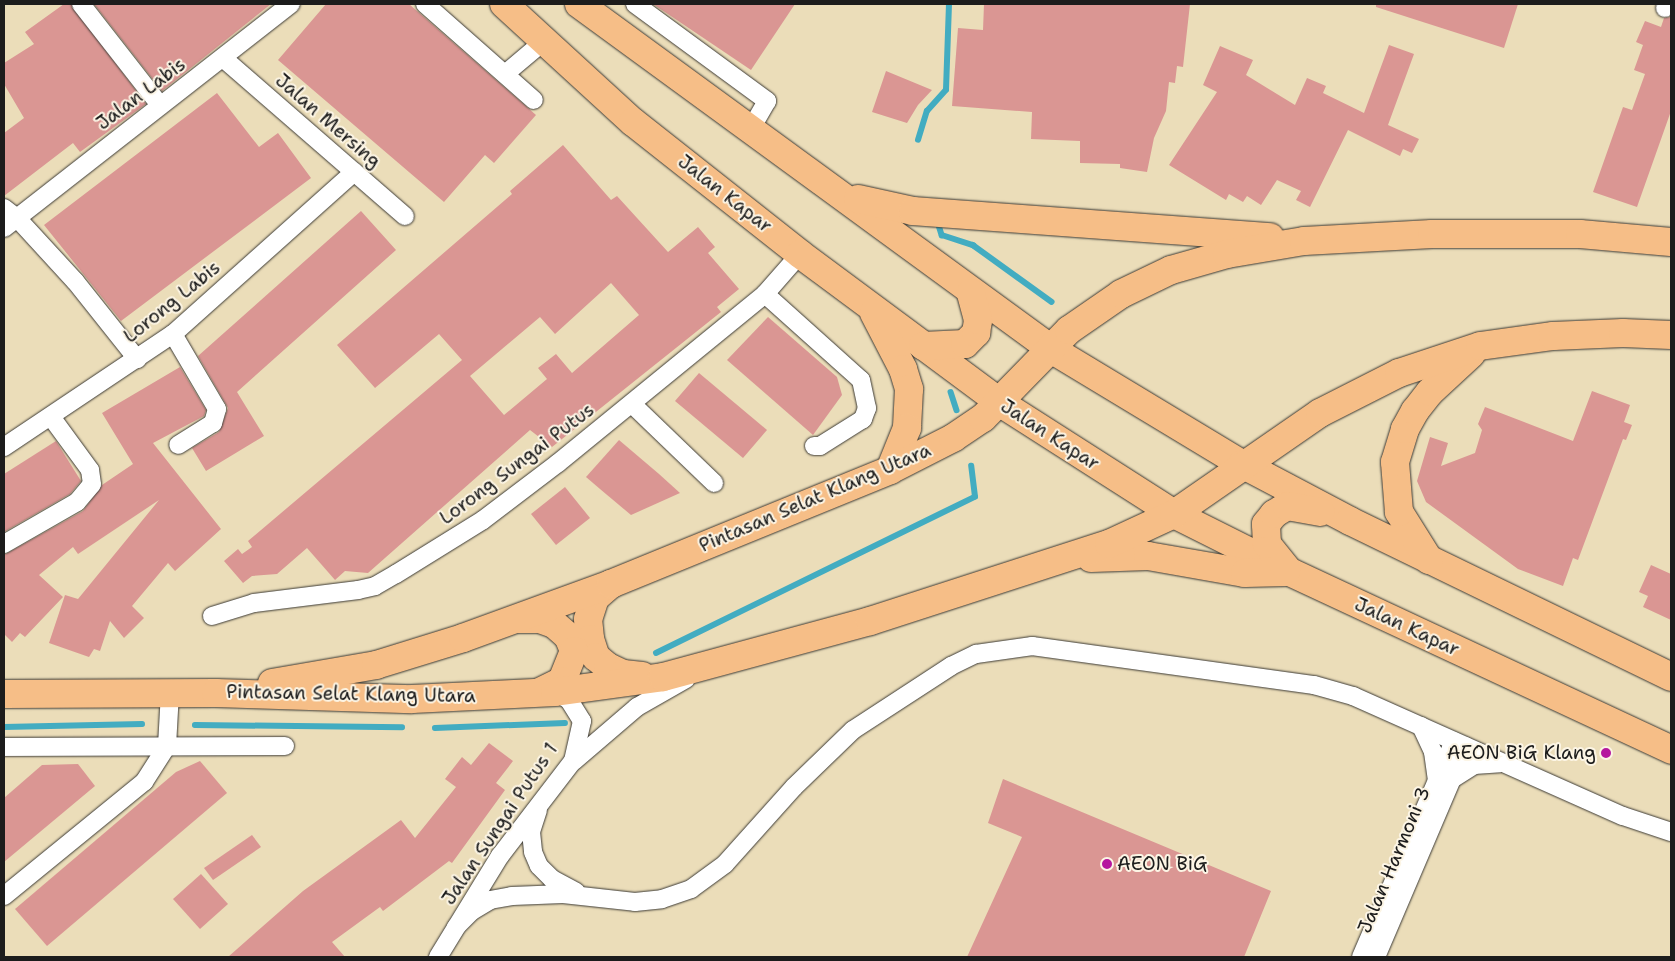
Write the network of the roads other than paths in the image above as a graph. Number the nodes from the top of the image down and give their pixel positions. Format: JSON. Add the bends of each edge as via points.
{"nodes":[{"id":1,"x":81,"y":4,"type":"edge"},
{"id":2,"x":291,"y":4,"type":"edge"},
{"id":3,"x":425,"y":4,"type":"edge"},
{"id":4,"x":504,"y":4,"type":"edge"},
{"id":5,"x":579,"y":4,"type":"edge"},
{"id":6,"x":635,"y":4,"type":"edge"},
{"id":7,"x":544,"y":40,"type":"junction"},
{"id":8,"x":223,"y":58,"type":"junction"},
{"id":9,"x":504,"y":74,"type":"junction"},
{"id":10,"x":534,"y":100,"type":"dead end"},
{"id":11,"x":160,"y":105,"type":"junction"},
{"id":12,"x":752,"y":127,"type":"junction"},
{"id":13,"x":354,"y":172,"type":"junction"},
{"id":14,"x":847,"y":196,"type":"junction"},
{"id":15,"x":405,"y":216,"type":"dead end"},
{"id":16,"x":8,"y":218,"type":"edge"},
{"id":17,"x":1304,"y":241,"type":"junction"},
{"id":18,"x":1671,"y":242,"type":"edge"},
{"id":19,"x":800,"y":254,"type":"junction"},
{"id":20,"x":971,"y":292,"type":"junction"},
{"id":21,"x":765,"y":294,"type":"junction"},
{"id":22,"x":871,"y":307,"type":"junction"},
{"id":23,"x":172,"y":334,"type":"junction"},
{"id":24,"x":1671,"y":335,"type":"edge"},
{"id":25,"x":924,"y":346,"type":"junction"},
{"id":26,"x":1480,"y":346,"type":"junction"},
{"id":27,"x":1051,"y":348,"type":"junction"},
{"id":28,"x":137,"y":359,"type":"junction"},
{"id":29,"x":999,"y":402,"type":"junction"},
{"id":30,"x":632,"y":404,"type":"junction"},
{"id":31,"x":52,"y":418,"type":"junction"},
{"id":32,"x":178,"y":444,"type":"dead end"},
{"id":33,"x":814,"y":446,"type":"dead end"},
{"id":34,"x":4,"y":447,"type":"edge"},
{"id":35,"x":1242,"y":464,"type":"junction"},
{"id":36,"x":890,"y":470,"type":"junction"},
{"id":37,"x":714,"y":483,"type":"dead end"},
{"id":38,"x":1174,"y":514,"type":"junction"},
{"id":39,"x":1350,"y":521,"type":"junction"},
{"id":40,"x":4,"y":544,"type":"edge"},
{"id":41,"x":1071,"y":558,"type":"junction"},
{"id":42,"x":1429,"y":560,"type":"junction"},
{"id":43,"x":1290,"y":572,"type":"junction"},
{"id":44,"x":611,"y":584,"type":"junction"},
{"id":45,"x":212,"y":616,"type":"dead end"},
{"id":46,"x":508,"y":619,"type":"junction"},
{"id":47,"x":710,"y":665,"type":"junction"},
{"id":48,"x":663,"y":677,"type":"junction"},
{"id":49,"x":1671,"y":677,"type":"edge"},
{"id":50,"x":547,"y":692,"type":"junction"},
{"id":51,"x":170,"y":693,"type":"junction"},
{"id":52,"x":216,"y":693,"type":"junction"},
{"id":53,"x":4,"y":694,"type":"edge"},
{"id":54,"x":1421,"y":726,"type":"junction"},
{"id":55,"x":1635,"y":733,"type":"junction"},
{"id":56,"x":1460,"y":744,"type":"junction"},
{"id":57,"x":167,"y":746,"type":"junction"},
{"id":58,"x":285,"y":746,"type":"dead end"},
{"id":59,"x":4,"y":747,"type":"edge"},
{"id":60,"x":1671,"y":750,"type":"edge"},
{"id":61,"x":574,"y":761,"type":"junction"},
{"id":62,"x":1671,"y":761,"type":"edge"},
{"id":63,"x":1504,"y":763,"type":"junction"},
{"id":64,"x":1445,"y":779,"type":"junction"},
{"id":65,"x":541,"y":800,"type":"junction"},
{"id":66,"x":1671,"y":832,"type":"edge"},
{"id":67,"x":4,"y":896,"type":"edge"},
{"id":68,"x":600,"y":900,"type":"junction"},
{"id":69,"x":456,"y":927,"type":"junction"},
{"id":70,"x":438,"y":957,"type":"edge"},
{"id":71,"x":1361,"y":957,"type":"edge"},
{"id":72,"x":1376,"y":957,"type":"edge"}],
"edges":[{"from":1,"to":11,"type":"street"},
{"from":2,"to":8,"type":"street","name":"Jalan Labis"},
{"from":3,"to":9,"type":"street"},
{"from":4,"to":7,"type":"highway","name":"Jalan Kapar"},
{"from":5,"to":12,"type":"highway"},
{"from":6,"to":12,"type":"street","via":[[767,101]]},
{"from":7,"to":9,"type":"street"},
{"from":7,"to":19,"type":"highway","name":"Jalan Kapar","via":[[633,122]]},
{"from":8,"to":11,"type":"street","name":"Jalan Labis"},
{"from":8,"to":13,"type":"street","name":"Jalan Mersing"},
{"from":9,"to":10,"type":"street"},
{"from":11,"to":16,"type":"street","name":"Jalan Labis"},
{"from":12,"to":14,"type":"highway"},
{"from":13,"to":15,"type":"street","name":"Jalan Mersing"},
{"from":13,"to":23,"type":"street","name":"Lorong Labis"},
{"from":14,"to":17,"type":"highway","via":[[913,211]]},
{"from":14,"to":20,"type":"highway"},
{"from":16,"to":28,"type":"street","via":[[75,282]]},
{"from":17,"to":18,"type":"highway","name":"Pintasan Selat Klang Utara","via":[[1482,232],[1580,234]]},
{"from":17,"to":27,"type":"highway","name":"Pintasan Selat Klang Utara","via":[[1227,254],[1171,270],[1121,294],[1068,330]]},
{"from":19,"to":21,"type":"street","name":"Lorong Sungai Putus"},
{"from":19,"to":22,"type":"highway","name":"Jalan Kapar"},
{"from":20,"to":25,"type":"highway","via":[[978,320],[976,332],[966,344]]},
{"from":20,"to":27,"type":"highway"},
{"from":21,"to":30,"type":"street","name":"Lorong Sungai Putus"},
{"from":21,"to":33,"type":"street","via":[[861,380],[867,408],[864,419]]},
{"from":22,"to":25,"type":"highway","name":"Jalan Kapar"},
{"from":22,"to":36,"type":"highway","via":[[903,369],[909,388],[907,428]]},
{"from":23,"to":28,"type":"street","name":"Lorong Labis"},
{"from":23,"to":32,"type":"street","via":[[217,409],[213,423]]},
{"from":24,"to":26,"type":"highway","name":"Pintasan Selat Klang Utara","via":[[1623,332],[1553,336]]},
{"from":25,"to":29,"type":"highway","name":"Jalan Kapar"},
{"from":26,"to":35,"type":"highway","name":"Pintasan Selat Klang Utara","via":[[1398,373],[1320,413]]},
{"from":26,"to":42,"type":"highway","via":[[1414,410],[1395,462],[1399,512]]},
{"from":27,"to":29,"type":"highway","name":"Pintasan Selat Klang Utara"},
{"from":27,"to":35,"type":"highway"},
{"from":28,"to":31,"type":"street","name":"Lorong Labis"},
{"from":29,"to":36,"type":"highway","name":"Pintasan Selat Klang Utara","via":[[983,418],[953,438]]},
{"from":29,"to":38,"type":"highway","name":"Jalan Kapar"},
{"from":30,"to":37,"type":"street"},
{"from":30,"to":45,"type":"street","name":"Lorong Sungai Putus","via":[[483,520],[376,586],[254,603]]},
{"from":31,"to":34,"type":"street","name":"Lorong Labis"},
{"from":31,"to":40,"type":"street","via":[[90,470],[92,484],[77,502]]},
{"from":35,"to":38,"type":"highway","name":"Pintasan Selat Klang Utara"},
{"from":35,"to":39,"type":"highway"},
{"from":36,"to":44,"type":"highway","name":"Pintasan Selat Klang Utara"},
{"from":38,"to":41,"type":"highway","name":"Pintasan Selat Klang Utara"},
{"from":38,"to":43,"type":"highway","name":"Jalan Kapar"},
{"from":39,"to":42,"type":"highway"},
{"from":39,"to":43,"type":"highway","via":[[1287,506],[1274,514],[1266,524],[1267,544]]},
{"from":41,"to":43,"type":"highway","via":[[1148,556],[1245,573]]},
{"from":41,"to":47,"type":"highway","name":"Pintasan Selat Klang Utara","via":[[870,621]]},
{"from":42,"to":49,"type":"highway"},
{"from":43,"to":55,"type":"highway","name":"Jalan Kapar"},
{"from":44,"to":46,"type":"highway","name":"Pintasan Selat Klang Utara"},
{"from":44,"to":48,"type":"highway","via":[[595,598],[588,619],[596,657],[623,674]]},
{"from":46,"to":50,"type":"highway","via":[[540,619],[554,624],[568,636],[574,651],[570,667],[562,680]]},
{"from":46,"to":52,"type":"highway","name":"Pintasan Selat Klang Utara","via":[[463,638],[376,665]]},
{"from":47,"to":48,"type":"highway","name":"Pintasan Selat Klang Utara"},
{"from":47,"to":61,"type":"street","via":[[637,707]]},
{"from":48,"to":50,"type":"highway","name":"Pintasan Selat Klang Utara"},
{"from":50,"to":52,"type":"highway","name":"Pintasan Selat Klang Utara","via":[[412,699]]},
{"from":50,"to":61,"type":"street","name":"Jalan Sungai Putus 1","via":[[569,700],[582,722]]},
{"from":51,"to":52,"type":"highway","name":"Pintasan Selat Klang Utara"},
{"from":51,"to":53,"type":"highway","name":"Pintasan Selat Klang Utara"},
{"from":51,"to":57,"type":"street"},
{"from":54,"to":56,"type":"street"},
{"from":54,"to":64,"type":"street","name":"Jalan Harmoni 3"},
{"from":54,"to":68,"type":"street","via":[[1352,696],[1314,684],[1067,649],[1032,646],[976,654],[951,666],[853,730],[794,787],[725,864],[691,889],[662,899],[635,902]]},
{"from":55,"to":60,"type":"highway","name":"Jalan Kapar"},
{"from":55,"to":62,"type":"street"},
{"from":56,"to":63,"type":"street"},
{"from":56,"to":64,"type":"street","name":"Jalan Harmoni 3"},
{"from":57,"to":58,"type":"street"},
{"from":57,"to":59,"type":"street"},
{"from":57,"to":67,"type":"street","via":[[144,782]]},
{"from":61,"to":65,"type":"street","name":"Jalan Sungai Putus 1"},
{"from":63,"to":64,"type":"street","name":"Jalan Harmoni 3","via":[[1474,765]]},
{"from":63,"to":66,"type":"street","via":[[1623,816]]},
{"from":64,"to":71,"type":"street","name":"Jalan Harmoni 3"},
{"from":64,"to":72,"type":"street","name":"Jalan Harmoni 3"},
{"from":65,"to":68,"type":"street","via":[[532,832],[533,852],[539,866],[567,888]]},
{"from":65,"to":69,"type":"street","name":"Jalan Sungai Putus 1","via":[[500,856]]},
{"from":68,"to":69,"type":"street","via":[[563,894],[490,900],[472,911]]},
{"from":69,"to":70,"type":"street","name":"Jalan Sungai Putus 1"}]}
